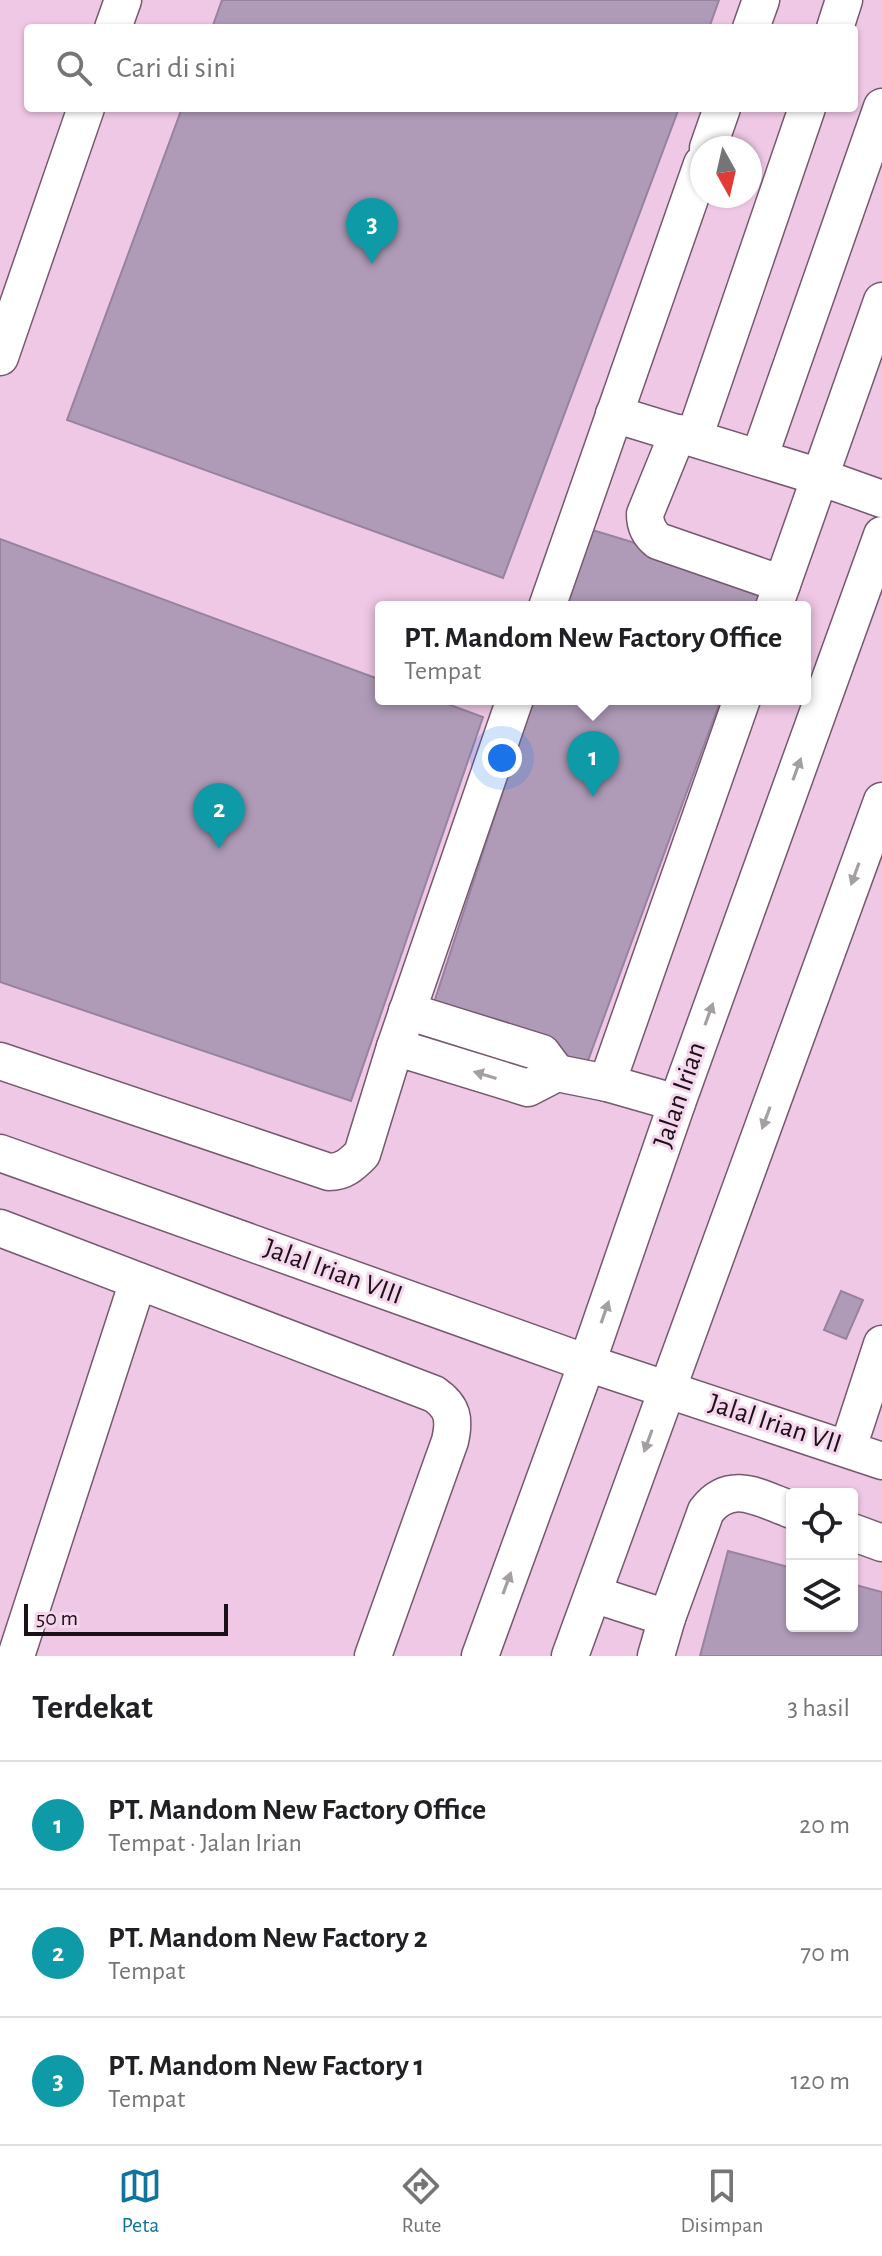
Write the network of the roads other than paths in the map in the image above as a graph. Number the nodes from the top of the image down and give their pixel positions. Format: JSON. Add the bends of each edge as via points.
{"nodes":[{"id":1,"x":123,"y":0,"type":"edge"},
{"id":2,"x":761,"y":0,"type":"edge"},
{"id":3,"x":844,"y":0,"type":"edge"},
{"id":4,"x":114,"y":24,"type":"edge"},
{"id":5,"x":752,"y":24,"type":"edge"},
{"id":6,"x":836,"y":24,"type":"edge"},
{"id":7,"x":882,"y":107,"type":"edge"},
{"id":8,"x":85,"y":112,"type":"edge"},
{"id":9,"x":721,"y":112,"type":"edge"},
{"id":10,"x":806,"y":112,"type":"edge"},
{"id":11,"x":712,"y":136,"type":"edge"},
{"id":12,"x":690,"y":198,"type":"edge"},
{"id":13,"x":882,"y":301,"type":"edge"},
{"id":14,"x":0,"y":357,"type":"edge"},
{"id":15,"x":614,"y":414,"type":"junction"},
{"id":16,"x":686,"y":436,"type":"junction"},
{"id":17,"x":759,"y":458,"type":"junction"},
{"id":18,"x":820,"y":477,"type":"junction"},
{"id":19,"x":882,"y":499,"type":"edge"},
{"id":20,"x":882,"y":535,"type":"edge"},
{"id":21,"x":778,"y":596,"type":"edge"},
{"id":22,"x":549,"y":601,"type":"edge"},
{"id":23,"x":513,"y":705,"type":"edge"},
{"id":24,"x":740,"y":705,"type":"edge"},
{"id":25,"x":882,"y":801,"type":"edge"},
{"id":26,"x":407,"y":1011,"type":"junction"},
{"id":27,"x":395,"y":1047,"type":"junction"},
{"id":28,"x":0,"y":1061,"type":"edge"},
{"id":29,"x":557,"y":1073,"type":"junction"},
{"id":30,"x":607,"y":1083,"type":"junction"},
{"id":31,"x":677,"y":1103,"type":"junction"},
{"id":32,"x":0,"y":1153,"type":"edge"},
{"id":33,"x":0,"y":1228,"type":"edge"},
{"id":34,"x":138,"y":1281,"type":"junction"},
{"id":35,"x":882,"y":1344,"type":"edge"},
{"id":36,"x":587,"y":1363,"type":"junction"},
{"id":37,"x":667,"y":1388,"type":"junction"},
{"id":38,"x":848,"y":1448,"type":"junction"},
{"id":39,"x":882,"y":1461,"type":"edge"},
{"id":40,"x":786,"y":1508,"type":"edge"},
{"id":41,"x":858,"y":1534,"type":"edge"},
{"id":42,"x":882,"y":1543,"type":"edge"},
{"id":43,"x":593,"y":1594,"type":"junction"},
{"id":44,"x":667,"y":1618,"type":"junction"},
{"id":45,"x":16,"y":1656,"type":"edge"},
{"id":46,"x":373,"y":1656,"type":"edge"},
{"id":47,"x":480,"y":1656,"type":"edge"},
{"id":48,"x":570,"y":1656,"type":"edge"},
{"id":49,"x":656,"y":1656,"type":"edge"}],
"edges":[{"from":1,"to":4,"type":"street"},
{"from":2,"to":5,"type":"street"},
{"from":3,"to":6,"type":"street"},
{"from":7,"to":17,"type":"street"},
{"from":8,"to":14,"type":"street"},
{"from":9,"to":11,"type":"street"},
{"from":10,"to":16,"type":"street"},
{"from":12,"to":15,"type":"street"},
{"from":13,"to":18,"type":"street"},
{"from":15,"to":16,"type":"street"},
{"from":15,"to":22,"type":"street"},
{"from":16,"to":17,"type":"street"},
{"from":16,"to":21,"type":"street","via":[[645,514],[652,536]]},
{"from":17,"to":18,"type":"street"},
{"from":18,"to":19,"type":"street"},
{"from":18,"to":21,"type":"street"},
{"from":31,"to":20,"type":"street","name":"Jalan Irian","one_way":true},
{"from":23,"to":26,"type":"street"},
{"from":24,"to":30,"type":"street"},
{"from":25,"to":37,"type":"street","one_way":true},
{"from":26,"to":27,"type":"street"},
{"from":26,"to":29,"type":"street","via":[[542,1053]]},
{"from":27,"to":28,"type":"street","via":[[362,1154],[337,1172]]},
{"from":29,"to":27,"type":"street","one_way":true,"via":[[528,1088]]},
{"from":29,"to":30,"type":"street"},
{"from":30,"to":31,"type":"street"},
{"from":36,"to":31,"type":"street","name":"Jalan Irian","one_way":true},
{"from":32,"to":36,"type":"street","name":"Jalal Irian VIII"},
{"from":33,"to":34,"type":"street"},
{"from":34,"to":45,"type":"street"},
{"from":34,"to":46,"type":"street","via":[[434,1394],[449,1407],[450,1441]]},
{"from":35,"to":38,"type":"street"},
{"from":36,"to":37,"type":"street","name":"Jalal Irian VIII"},
{"from":47,"to":36,"type":"street","name":"Jalan Irian","one_way":true},
{"from":37,"to":38,"type":"street","name":"Jalal Irian VII"},
{"from":37,"to":43,"type":"street","one_way":true},
{"from":38,"to":39,"type":"street","name":"Jalal Irian VII"},
{"from":40,"to":44,"type":"street","via":[[739,1491],[712,1503]]},
{"from":41,"to":42,"type":"street"},
{"from":43,"to":44,"type":"street"},
{"from":43,"to":48,"type":"street"},
{"from":44,"to":49,"type":"street"}]}
